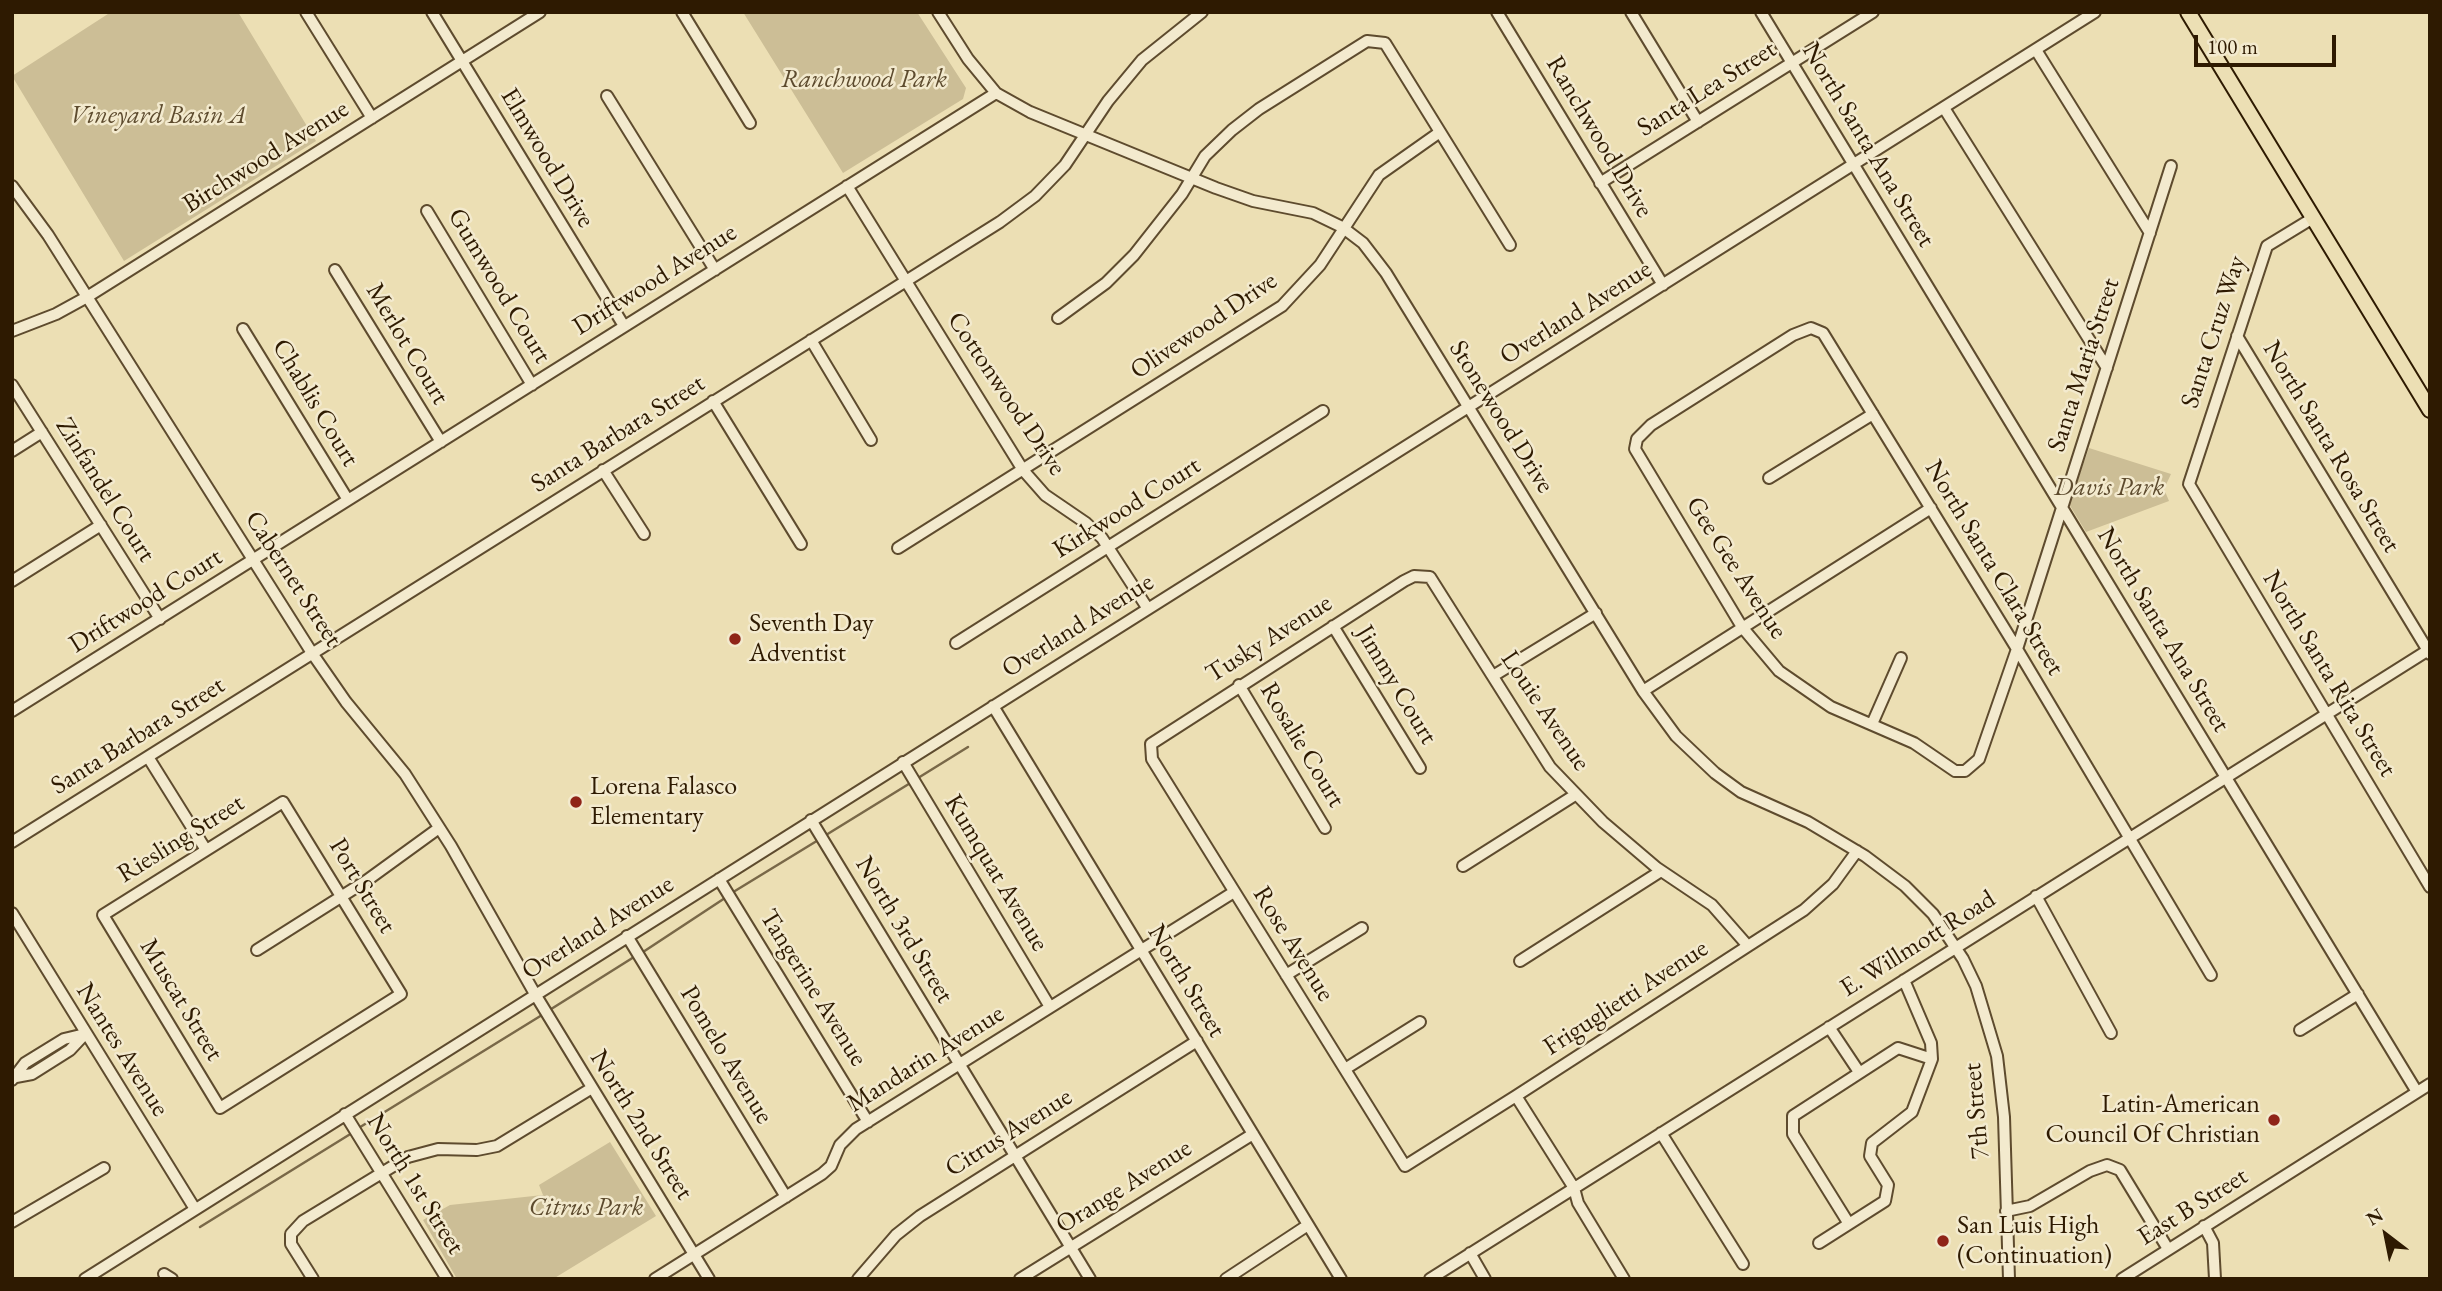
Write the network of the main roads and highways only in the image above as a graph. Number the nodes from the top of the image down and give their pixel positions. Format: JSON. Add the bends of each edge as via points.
{"nodes":[{"id":1,"x":2188,"y":12,"type":"edge"},
{"id":2,"x":2430,"y":410,"type":"edge"}],
"edges":[{"from":1,"to":2,"type":"main road"}]}
